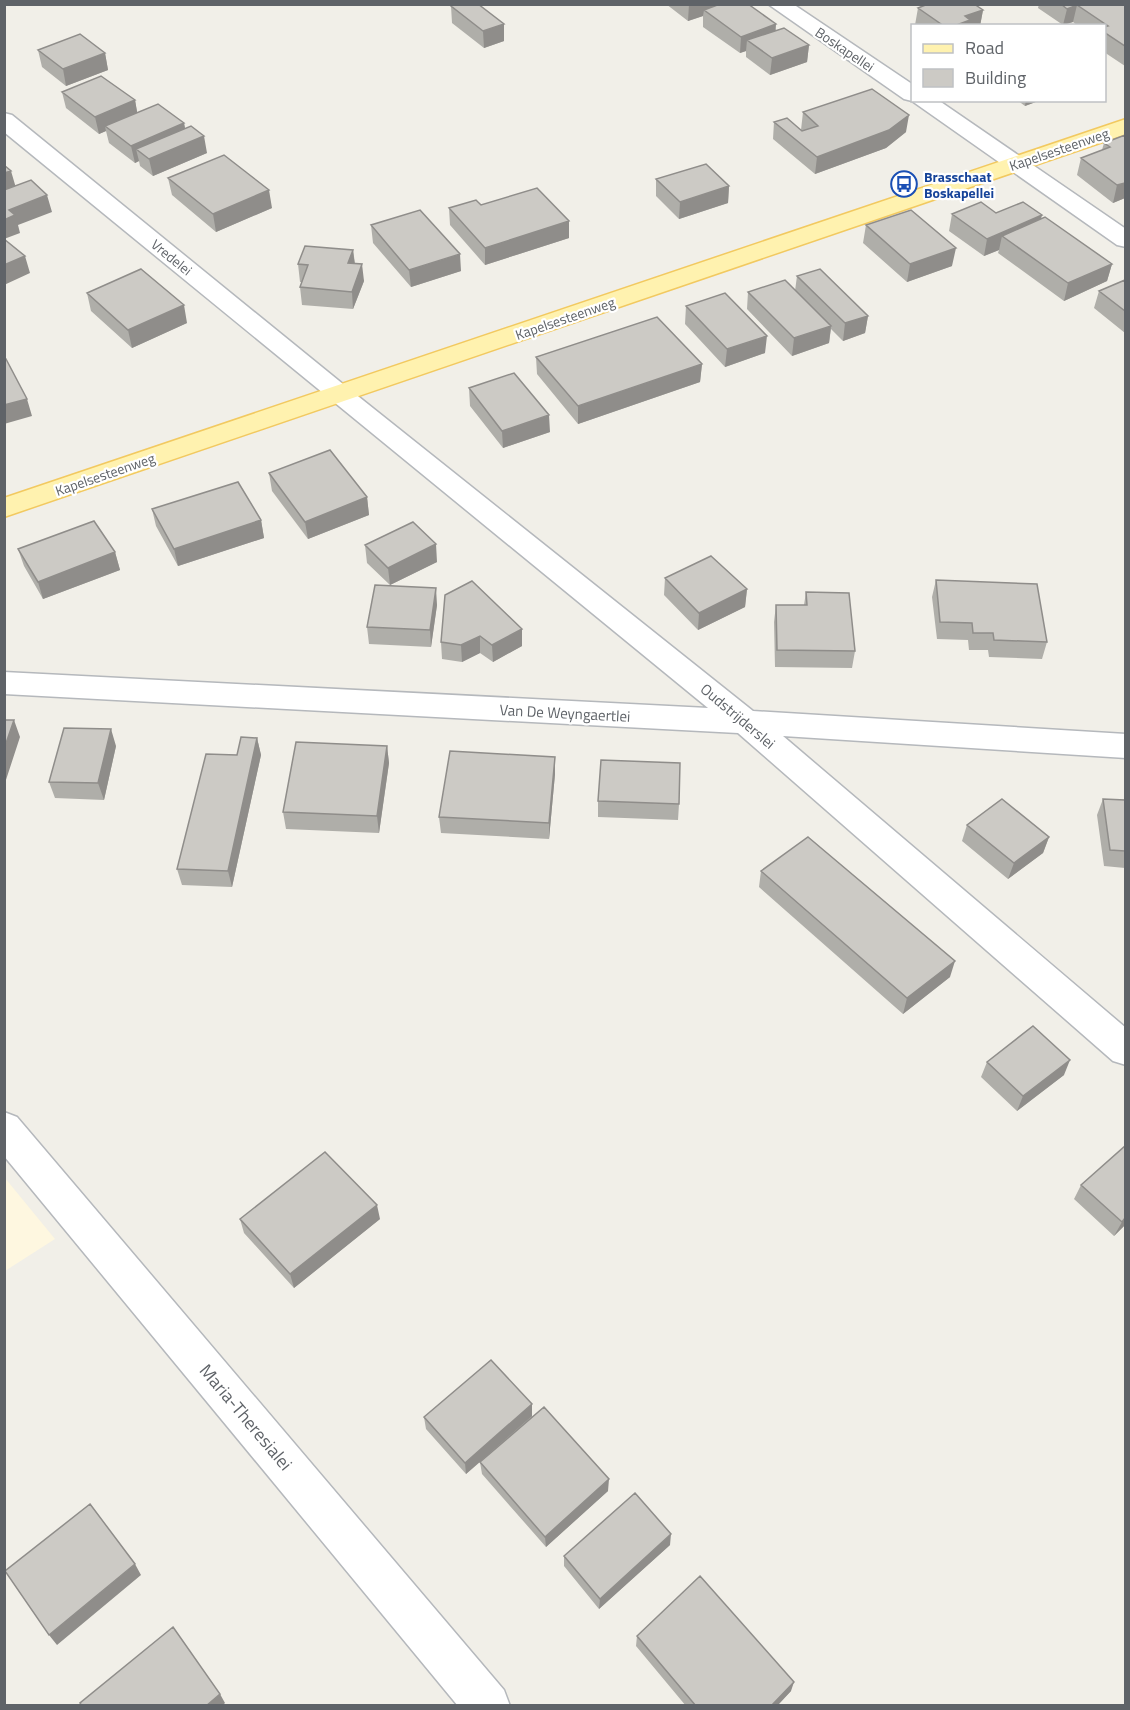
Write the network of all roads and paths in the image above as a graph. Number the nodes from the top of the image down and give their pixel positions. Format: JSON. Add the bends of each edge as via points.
{"nodes":[{"id":1,"x":778,"y":4,"type":"edge"},
{"id":2,"x":911,"y":93,"type":"edge"},
{"id":3,"x":925,"y":102,"type":"edge"},
{"id":4,"x":4,"y":120,"type":"edge"},
{"id":5,"x":1125,"y":126,"type":"edge"},
{"id":6,"x":1017,"y":163,"type":"junction"},
{"id":7,"x":1125,"y":240,"type":"edge"},
{"id":8,"x":340,"y":395,"type":"junction"},
{"id":9,"x":4,"y":508,"type":"edge"},
{"id":10,"x":4,"y":684,"type":"edge"},
{"id":11,"x":746,"y":722,"type":"junction"},
{"id":12,"x":1125,"y":746,"type":"edge"},
{"id":13,"x":1125,"y":1050,"type":"edge"},
{"id":14,"x":4,"y":1128,"type":"edge"},
{"id":15,"x":488,"y":1706,"type":"edge"}],
"edges":[{"from":1,"to":2,"type":"street","name":"Boskapellei"},
{"from":3,"to":6,"type":"street"},
{"from":4,"to":8,"type":"street","name":"Vredelei"},
{"from":5,"to":6,"type":"main road","name":"Kapelsesteenweg"},
{"from":6,"to":7,"type":"street","via":[[1037,181]]},
{"from":6,"to":8,"type":"main road","name":"Kapelsesteenweg"},
{"from":8,"to":9,"type":"main road","name":"Kapelsesteenweg"},
{"from":8,"to":11,"type":"street","name":"Oudstrijderslei"},
{"from":10,"to":11,"type":"street","name":"Van De Weyngaertlei"},
{"from":11,"to":12,"type":"street","name":"Van De Weyngaertlei"},
{"from":11,"to":13,"type":"street","name":"Oudstrijderslei"},
{"from":14,"to":15,"type":"street","name":"Maria-Theresialei"}]}
